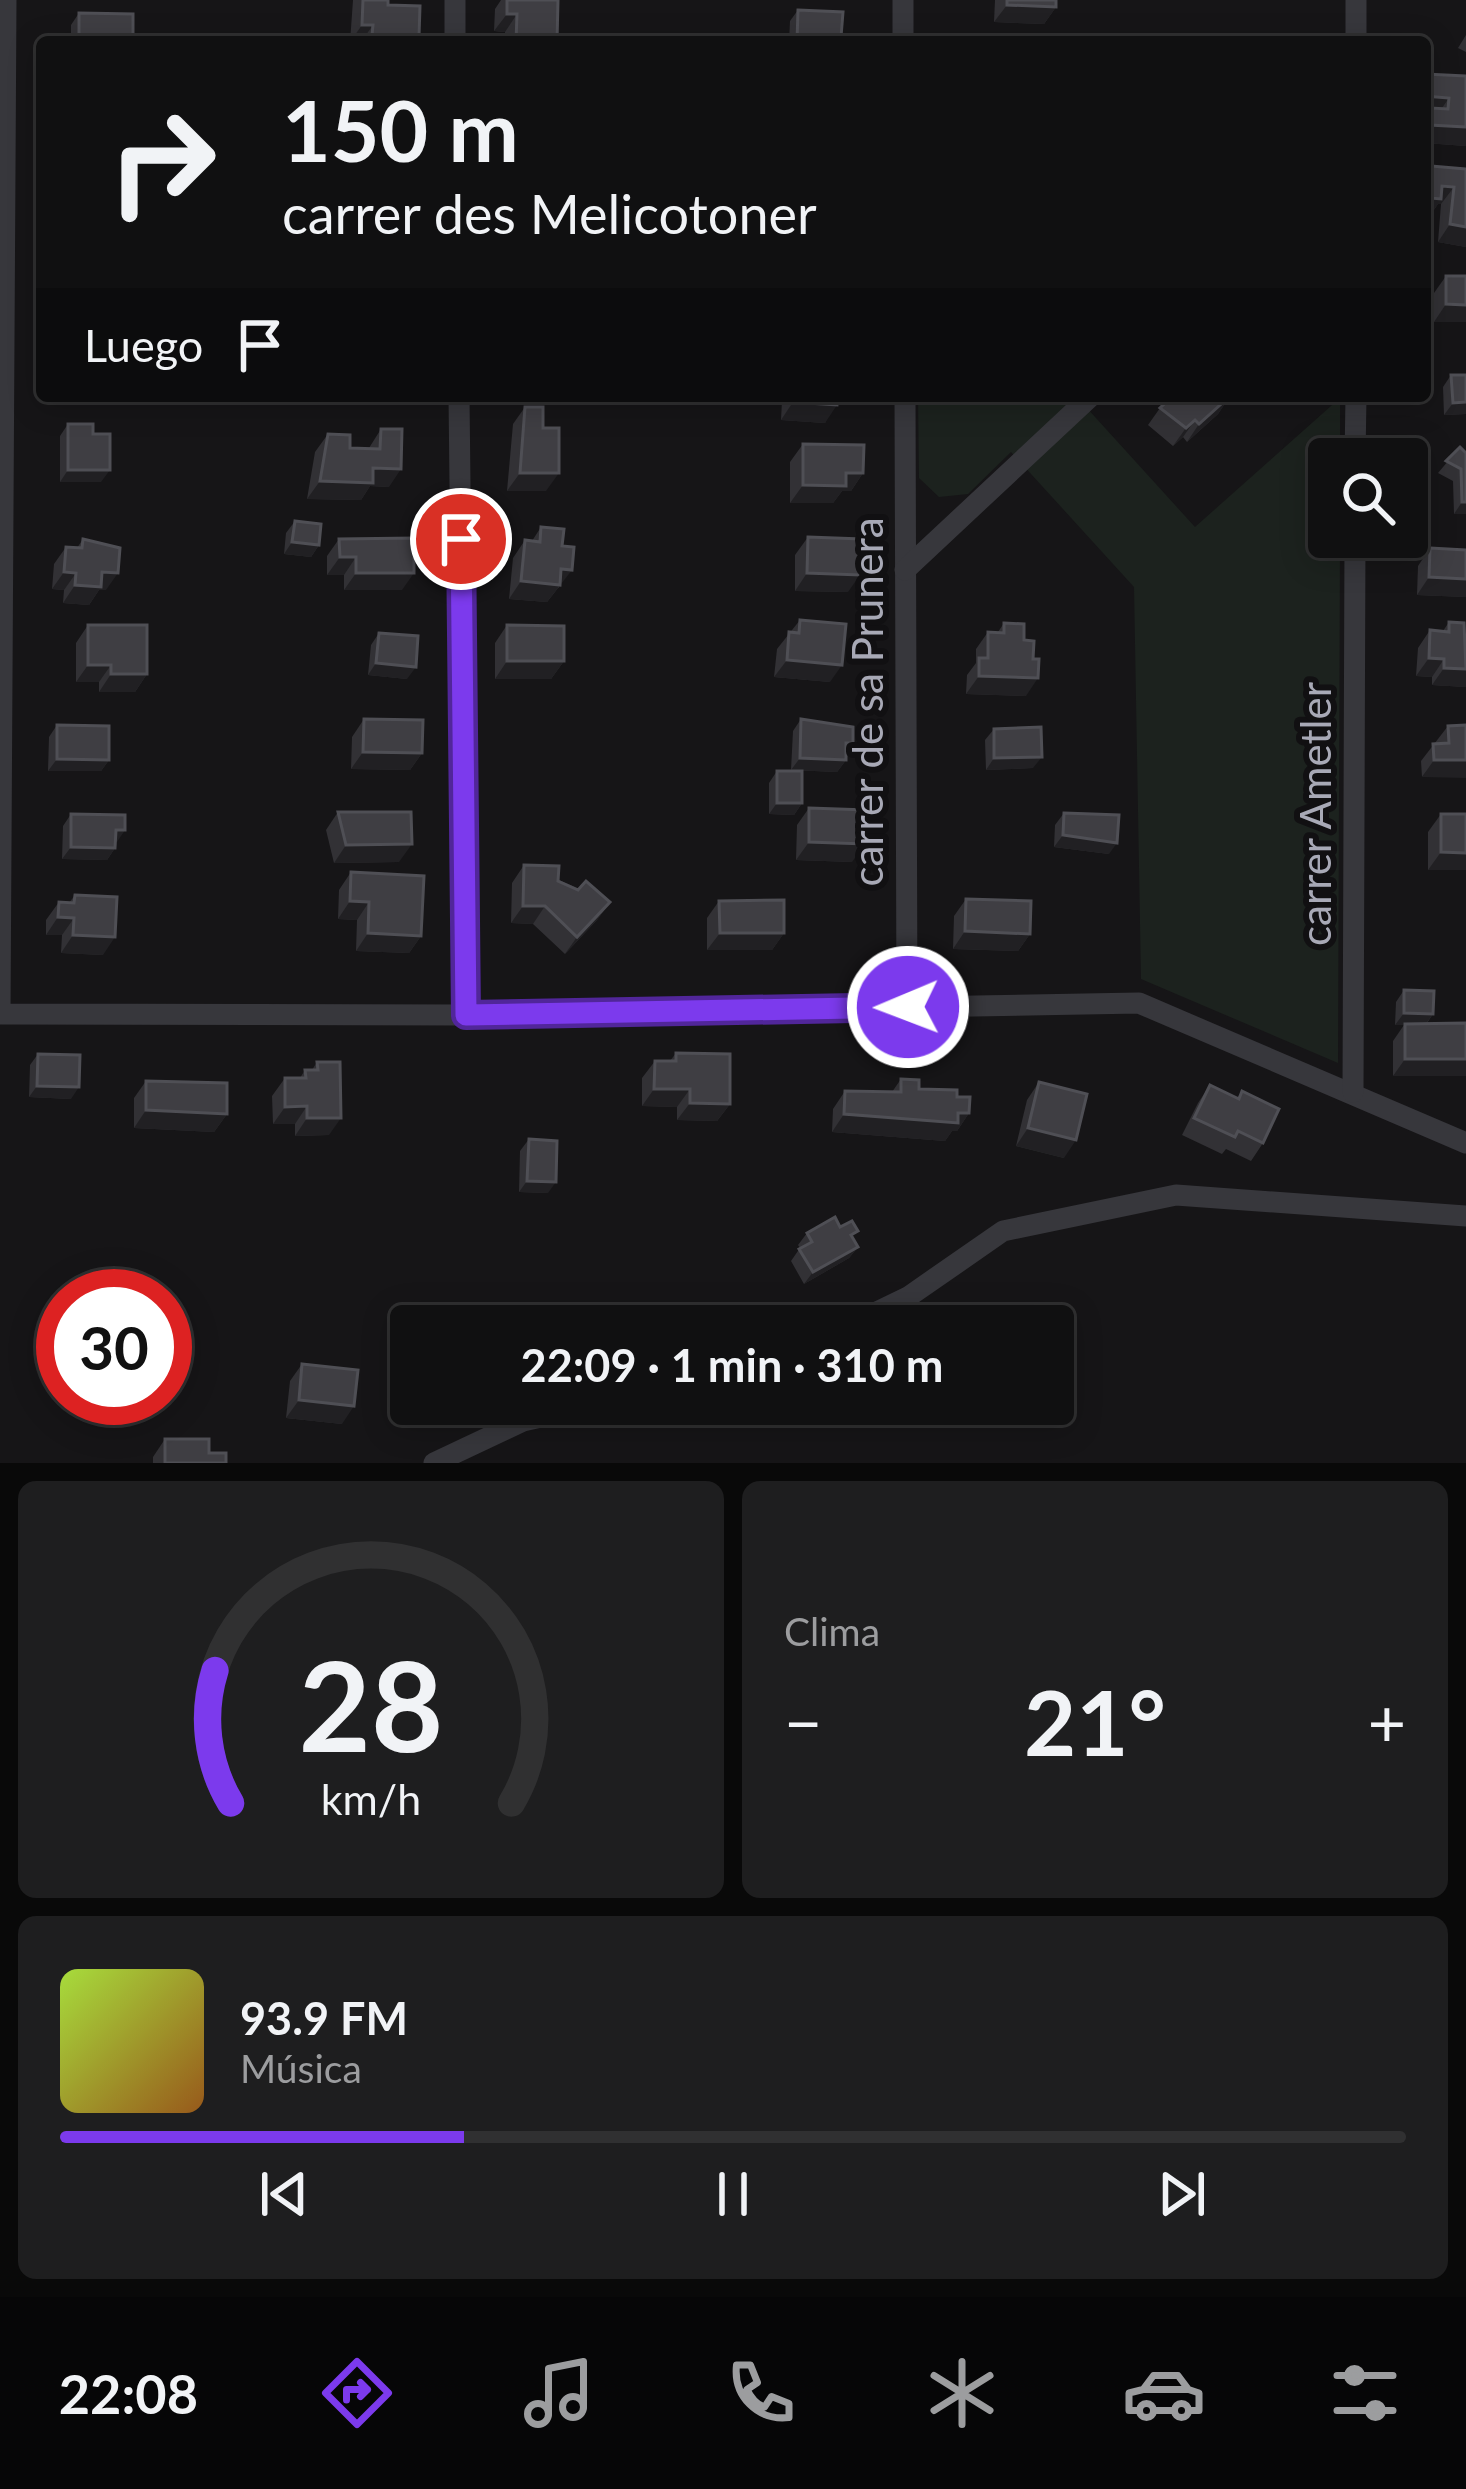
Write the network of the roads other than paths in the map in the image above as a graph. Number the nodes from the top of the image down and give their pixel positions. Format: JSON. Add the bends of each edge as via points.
{"nodes":[{"id":1,"x":6,"y":0,"type":"edge"},
{"id":2,"x":455,"y":0,"type":"edge"},
{"id":3,"x":903,"y":0,"type":"edge"},
{"id":4,"x":1356,"y":0,"type":"edge"},
{"id":5,"x":455,"y":36,"type":"edge"},
{"id":6,"x":903,"y":36,"type":"edge"},
{"id":7,"x":1356,"y":36,"type":"edge"},
{"id":8,"x":459,"y":402,"type":"edge"},
{"id":9,"x":904,"y":402,"type":"edge"},
{"id":10,"x":1085,"y":402,"type":"edge"},
{"id":11,"x":1356,"y":402,"type":"edge"},
{"id":12,"x":1355,"y":438,"type":"edge"},
{"id":13,"x":1355,"y":558,"type":"edge"},
{"id":14,"x":905,"y":570,"type":"junction"},
{"id":15,"x":908,"y":1007,"type":"junction"},
{"id":16,"x":0,"y":1014,"type":"edge"},
{"id":17,"x":466,"y":1015,"type":"junction"},
{"id":18,"x":1353,"y":1092,"type":"junction"},
{"id":19,"x":1466,"y":1143,"type":"edge"},
{"id":20,"x":1466,"y":1216,"type":"edge"},
{"id":21,"x":891,"y":1305,"type":"edge"},
{"id":22,"x":515,"y":1425,"type":"edge"},
{"id":23,"x":434,"y":1463,"type":"edge"}],
"edges":[{"from":1,"to":16,"type":"street"},
{"from":2,"to":5,"type":"street"},
{"from":3,"to":6,"type":"street"},
{"from":4,"to":7,"type":"street"},
{"from":8,"to":17,"type":"street"},
{"from":9,"to":14,"type":"street","name":"carrer de sa Prunera"},
{"from":10,"to":14,"type":"street"},
{"from":11,"to":12,"type":"street"},
{"from":13,"to":18,"type":"street","name":"carrer Ametler"},
{"from":14,"to":15,"type":"street","name":"carrer de sa Prunera"},
{"from":15,"to":17,"type":"street"},
{"from":15,"to":18,"type":"street","via":[[1139,1003]]},
{"from":16,"to":17,"type":"street"},
{"from":18,"to":19,"type":"street"},
{"from":20,"to":21,"type":"street","via":[[1176,1195],[1003,1232]]},
{"from":22,"to":23,"type":"street"}]}
